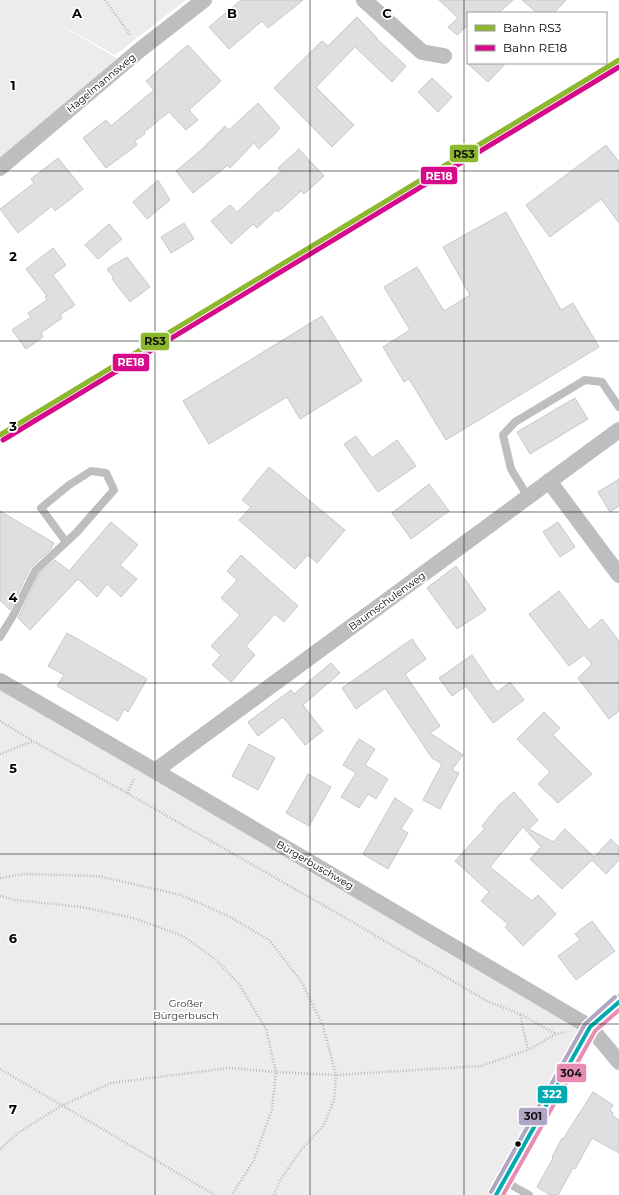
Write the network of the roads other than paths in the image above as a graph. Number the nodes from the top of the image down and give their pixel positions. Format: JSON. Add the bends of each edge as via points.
{"nodes":[{"id":1,"x":204,"y":0,"type":"edge"},
{"id":2,"x":364,"y":0,"type":"edge"},
{"id":3,"x":444,"y":56,"type":"dead end"},
{"id":4,"x":0,"y":168,"type":"edge"},
{"id":5,"x":619,"y":407,"type":"edge"},
{"id":6,"x":619,"y":430,"type":"edge"},
{"id":7,"x":549,"y":481,"type":"junction"},
{"id":8,"x":528,"y":497,"type":"junction"},
{"id":9,"x":66,"y":542,"type":"junction"},
{"id":10,"x":619,"y":575,"type":"edge"},
{"id":11,"x":0,"y":637,"type":"edge"},
{"id":12,"x":0,"y":681,"type":"edge"},
{"id":13,"x":155,"y":771,"type":"junction"},
{"id":14,"x":619,"y":1002,"type":"edge"},
{"id":15,"x":590,"y":1027,"type":"junction"},
{"id":16,"x":619,"y":1062,"type":"edge"},
{"id":17,"x":504,"y":1181,"type":"junction"},
{"id":18,"x":496,"y":1195,"type":"edge"},
{"id":19,"x":529,"y":1195,"type":"edge"}],
"edges":[{"from":1,"to":4,"type":"street","name":"Hagelmannsweg","via":[[141,49]]},
{"from":2,"to":3,"type":"street","via":[[422,52]]},
{"from":5,"to":8,"type":"lane","via":[[602,382],[585,380],[514,422],[503,435],[511,469]]},
{"from":6,"to":7,"type":"street","name":"Baumschulenweg"},
{"from":7,"to":8,"type":"street","name":"Baumschulenweg"},
{"from":7,"to":10,"type":"street"},
{"from":8,"to":13,"type":"street","name":"Baumschulenweg"},
{"from":9,"to":9,"type":"lane","via":[[114,490],[106,473],[91,471],[41,508]]},
{"from":9,"to":11,"type":"lane","via":[[35,571]]},
{"from":12,"to":13,"type":"street","name":"Bürgerbuschweg"},
{"from":13,"to":15,"type":"street","name":"Bürgerbuschweg"},
{"from":14,"to":15,"type":"street"},
{"from":15,"to":16,"type":"street","name":"Bürgerbuschweg"},
{"from":15,"to":17,"type":"street"},
{"from":17,"to":18,"type":"street"},
{"from":17,"to":19,"type":"lane"}]}
